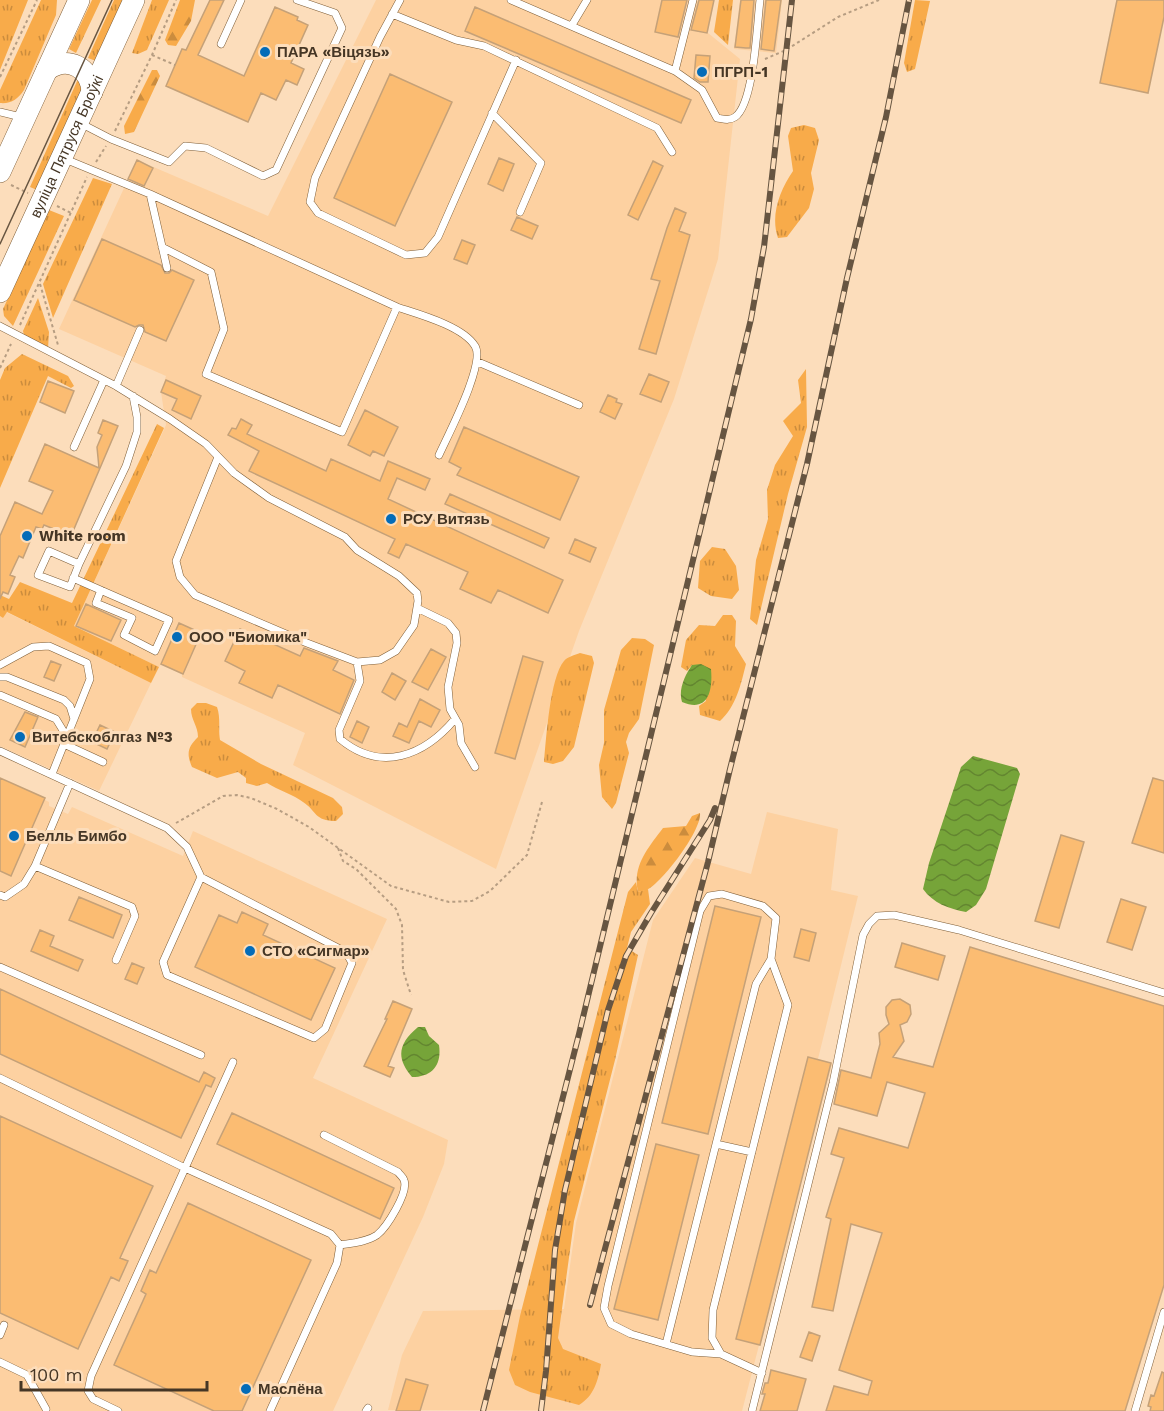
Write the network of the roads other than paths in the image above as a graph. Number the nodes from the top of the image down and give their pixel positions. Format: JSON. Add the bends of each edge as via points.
{"nodes":[{"id":1,"x":79,"y":0,"type":"edge"},
{"id":2,"x":134,"y":0,"type":"edge"},
{"id":3,"x":241,"y":0,"type":"edge"},
{"id":4,"x":297,"y":0,"type":"edge"},
{"id":5,"x":400,"y":0,"type":"edge"},
{"id":6,"x":511,"y":0,"type":"edge"},
{"id":7,"x":587,"y":0,"type":"edge"},
{"id":8,"x":693,"y":0,"type":"edge"},
{"id":9,"x":760,"y":0,"type":"edge"},
{"id":10,"x":392,"y":14,"type":"junction"},
{"id":11,"x":572,"y":25,"type":"junction"},
{"id":12,"x":221,"y":44,"type":"dead end"},
{"id":13,"x":516,"y":60,"type":"junction"},
{"id":14,"x":47,"y":70,"type":"junction"},
{"id":15,"x":675,"y":71,"type":"junction"},
{"id":16,"x":92,"y":92,"type":"junction"},
{"id":17,"x":0,"y":112,"type":"edge"},
{"id":18,"x":492,"y":113,"type":"junction"},
{"id":19,"x":25,"y":118,"type":"junction"},
{"id":20,"x":78,"y":122,"type":"junction"},
{"id":21,"x":672,"y":152,"type":"dead end"},
{"id":22,"x":62,"y":158,"type":"junction"},
{"id":23,"x":0,"y":172,"type":"edge"},
{"id":24,"x":150,"y":194,"type":"junction"},
{"id":25,"x":520,"y":212,"type":"dead end"},
{"id":26,"x":162,"y":248,"type":"junction"},
{"id":27,"x":167,"y":268,"type":"dead end"},
{"id":28,"x":0,"y":292,"type":"edge"},
{"id":29,"x":397,"y":307,"type":"junction"},
{"id":30,"x":0,"y":326,"type":"edge"},
{"id":31,"x":140,"y":330,"type":"dead end"},
{"id":32,"x":478,"y":362,"type":"junction"},
{"id":33,"x":104,"y":380,"type":"junction"},
{"id":34,"x":116,"y":386,"type":"junction"},
{"id":35,"x":132,"y":396,"type":"junction"},
{"id":36,"x":579,"y":405,"type":"dead end"},
{"id":37,"x":74,"y":447,"type":"dead end"},
{"id":38,"x":439,"y":455,"type":"dead end"},
{"id":39,"x":218,"y":457,"type":"junction"},
{"id":40,"x":79,"y":564,"type":"junction"},
{"id":41,"x":73,"y":578,"type":"junction"},
{"id":42,"x":101,"y":590,"type":"junction"},
{"id":43,"x":417,"y":608,"type":"junction"},
{"id":44,"x":357,"y":662,"type":"junction"},
{"id":45,"x":0,"y":665,"type":"edge"},
{"id":46,"x":0,"y":677,"type":"edge"},
{"id":47,"x":0,"y":695,"type":"edge"},
{"id":48,"x":455,"y":718,"type":"junction"},
{"id":49,"x":74,"y":719,"type":"junction"},
{"id":50,"x":65,"y":740,"type":"junction"},
{"id":51,"x":0,"y":750,"type":"edge"},
{"id":52,"x":103,"y":762,"type":"dead end"},
{"id":53,"x":475,"y":767,"type":"dead end"},
{"id":54,"x":52,"y":774,"type":"junction"},
{"id":55,"x":70,"y":783,"type":"junction"},
{"id":56,"x":35,"y":866,"type":"junction"},
{"id":57,"x":201,"y":877,"type":"junction"},
{"id":58,"x":0,"y":895,"type":"edge"},
{"id":59,"x":771,"y":959,"type":"junction"},
{"id":60,"x":116,"y":960,"type":"dead end"},
{"id":61,"x":0,"y":967,"type":"edge"},
{"id":62,"x":1164,"y":993,"type":"edge"},
{"id":63,"x":201,"y":1055,"type":"dead end"},
{"id":64,"x":233,"y":1062,"type":"dead end"},
{"id":65,"x":0,"y":1078,"type":"edge"},
{"id":66,"x":324,"y":1135,"type":"dead end"},
{"id":67,"x":716,"y":1144,"type":"junction"},
{"id":68,"x":752,"y":1152,"type":"junction"},
{"id":69,"x":185,"y":1168,"type":"junction"},
{"id":70,"x":340,"y":1245,"type":"junction"},
{"id":71,"x":1164,"y":1312,"type":"edge"},
{"id":72,"x":4,"y":1325,"type":"dead end"},
{"id":73,"x":0,"y":1335,"type":"edge"},
{"id":74,"x":666,"y":1344,"type":"junction"},
{"id":75,"x":721,"y":1354,"type":"junction"},
{"id":76,"x":0,"y":1362,"type":"edge"},
{"id":77,"x":762,"y":1373,"type":"junction"},
{"id":78,"x":46,"y":1409,"type":"dead end"},
{"id":79,"x":118,"y":1411,"type":"edge"},
{"id":80,"x":270,"y":1411,"type":"edge"},
{"id":81,"x":752,"y":1411,"type":"edge"},
{"id":82,"x":1135,"y":1411,"type":"edge"}],
"edges":[{"from":1,"to":14,"type":"main road"},
{"from":2,"to":16,"type":"main road","name":"вуліца Пятруся Броўкі"},
{"from":3,"to":12,"type":"lane"},
{"from":4,"to":20,"type":"lane","via":[[335,13],[342,28],[276,170],[263,176],[206,148],[185,147],[169,162]]},
{"from":5,"to":10,"type":"lane"},
{"from":6,"to":11,"type":"lane"},
{"from":7,"to":11,"type":"lane"},
{"from":8,"to":15,"type":"lane"},
{"from":9,"to":15,"type":"lane","via":[[746,105],[736,117],[717,118],[702,90]]},
{"from":10,"to":13,"type":"lane"},
{"from":10,"to":18,"type":"lane","via":[[315,178],[310,202],[318,213],[406,255],[425,254],[438,237]]},
{"from":11,"to":15,"type":"lane"},
{"from":13,"to":18,"type":"lane"},
{"from":13,"to":21,"type":"lane","via":[[657,128]]},
{"from":14,"to":16,"type":"main road","via":[[65,63],[77,65],[90,79]]},
{"from":14,"to":19,"type":"main road"},
{"from":16,"to":20,"type":"main road","name":"вуліца Пятруся Броўкі"},
{"from":17,"to":19,"type":"lane"},
{"from":18,"to":25,"type":"lane","via":[[541,163]]},
{"from":19,"to":23,"type":"main road"},
{"from":20,"to":22,"type":"main road","name":"вуліца Пятруся Броўкі"},
{"from":22,"to":24,"type":"lane"},
{"from":22,"to":28,"type":"main road","name":"вуліца Пятруся Броўкі"},
{"from":24,"to":26,"type":"lane"},
{"from":24,"to":29,"type":"lane"},
{"from":26,"to":27,"type":"lane"},
{"from":26,"to":29,"type":"lane","via":[[211,272],[224,329],[206,374],[342,432]]},
{"from":29,"to":32,"type":"lane","via":[[463,333],[476,347]]},
{"from":30,"to":33,"type":"lane"},
{"from":31,"to":34,"type":"lane"},
{"from":32,"to":36,"type":"lane"},
{"from":32,"to":38,"type":"lane"},
{"from":33,"to":34,"type":"lane"},
{"from":33,"to":37,"type":"lane"},
{"from":34,"to":35,"type":"lane"},
{"from":35,"to":39,"type":"lane","via":[[206,444]]},
{"from":35,"to":40,"type":"lane","via":[[137,432],[126,466]]},
{"from":39,"to":43,"type":"lane","via":[[269,498],[345,537],[357,550],[399,576],[417,593]]},
{"from":39,"to":44,"type":"lane","via":[[176,561],[180,578],[195,595]]},
{"from":40,"to":41,"type":"lane"},
{"from":40,"to":41,"type":"lane","via":[[49,551],[38,574],[70,587]]},
{"from":41,"to":42,"type":"lane"},
{"from":42,"to":42,"type":"lane","via":[[169,620],[155,651],[124,635],[132,618],[96,603]]},
{"from":43,"to":44,"type":"lane","via":[[414,625],[396,651],[380,660]]},
{"from":43,"to":48,"type":"lane","via":[[448,623],[456,633],[448,687]]},
{"from":44,"to":48,"type":"lane","via":[[360,681],[339,730],[340,739],[350,748],[389,759],[415,751],[442,733]]},
{"from":45,"to":49,"type":"lane","via":[[33,647],[49,646],[87,663],[90,679]]},
{"from":46,"to":49,"type":"lane","via":[[64,700]]},
{"from":47,"to":50,"type":"lane","via":[[56,718]]},
{"from":48,"to":53,"type":"lane","via":[[461,743]]},
{"from":49,"to":50,"type":"lane"},
{"from":50,"to":52,"type":"lane"},
{"from":50,"to":54,"type":"lane"},
{"from":51,"to":54,"type":"lane"},
{"from":54,"to":55,"type":"lane"},
{"from":55,"to":56,"type":"lane"},
{"from":55,"to":57,"type":"lane","via":[[168,828],[186,847]]},
{"from":56,"to":58,"type":"lane","via":[[24,884],[5,897]]},
{"from":56,"to":60,"type":"lane","via":[[132,907],[135,916]]},
{"from":57,"to":57,"type":"lane","via":[[164,962],[167,975],[314,1038],[325,1029],[352,963],[346,952]]},
{"from":59,"to":67,"type":"lane","via":[[756,984]]},
{"from":59,"to":68,"type":"lane","via":[[788,1005]]},
{"from":59,"to":74,"type":"lane","via":[[776,918],[763,906],[722,894],[709,896],[700,911],[604,1308],[611,1324]]},
{"from":61,"to":63,"type":"lane"},
{"from":62,"to":77,"type":"lane","via":[[959,930],[894,915],[878,916],[869,924],[863,935],[833,1083]]},
{"from":64,"to":69,"type":"lane"},
{"from":65,"to":69,"type":"lane"},
{"from":66,"to":70,"type":"lane","via":[[398,1172],[404,1180],[404,1189],[388,1224],[376,1236]]},
{"from":67,"to":68,"type":"lane"},
{"from":67,"to":74,"type":"lane"},
{"from":68,"to":75,"type":"lane","via":[[713,1310],[711,1338]]},
{"from":69,"to":70,"type":"lane","via":[[332,1234]]},
{"from":69,"to":79,"type":"lane","via":[[91,1376],[88,1390],[93,1399]]},
{"from":70,"to":80,"type":"lane","via":[[338,1263]]},
{"from":71,"to":82,"type":"lane"},
{"from":72,"to":73,"type":"lane"},
{"from":74,"to":75,"type":"lane","via":[[692,1352]]},
{"from":75,"to":77,"type":"lane"},
{"from":76,"to":78,"type":"lane","via":[[27,1374]]},
{"from":77,"to":81,"type":"lane"}]}
